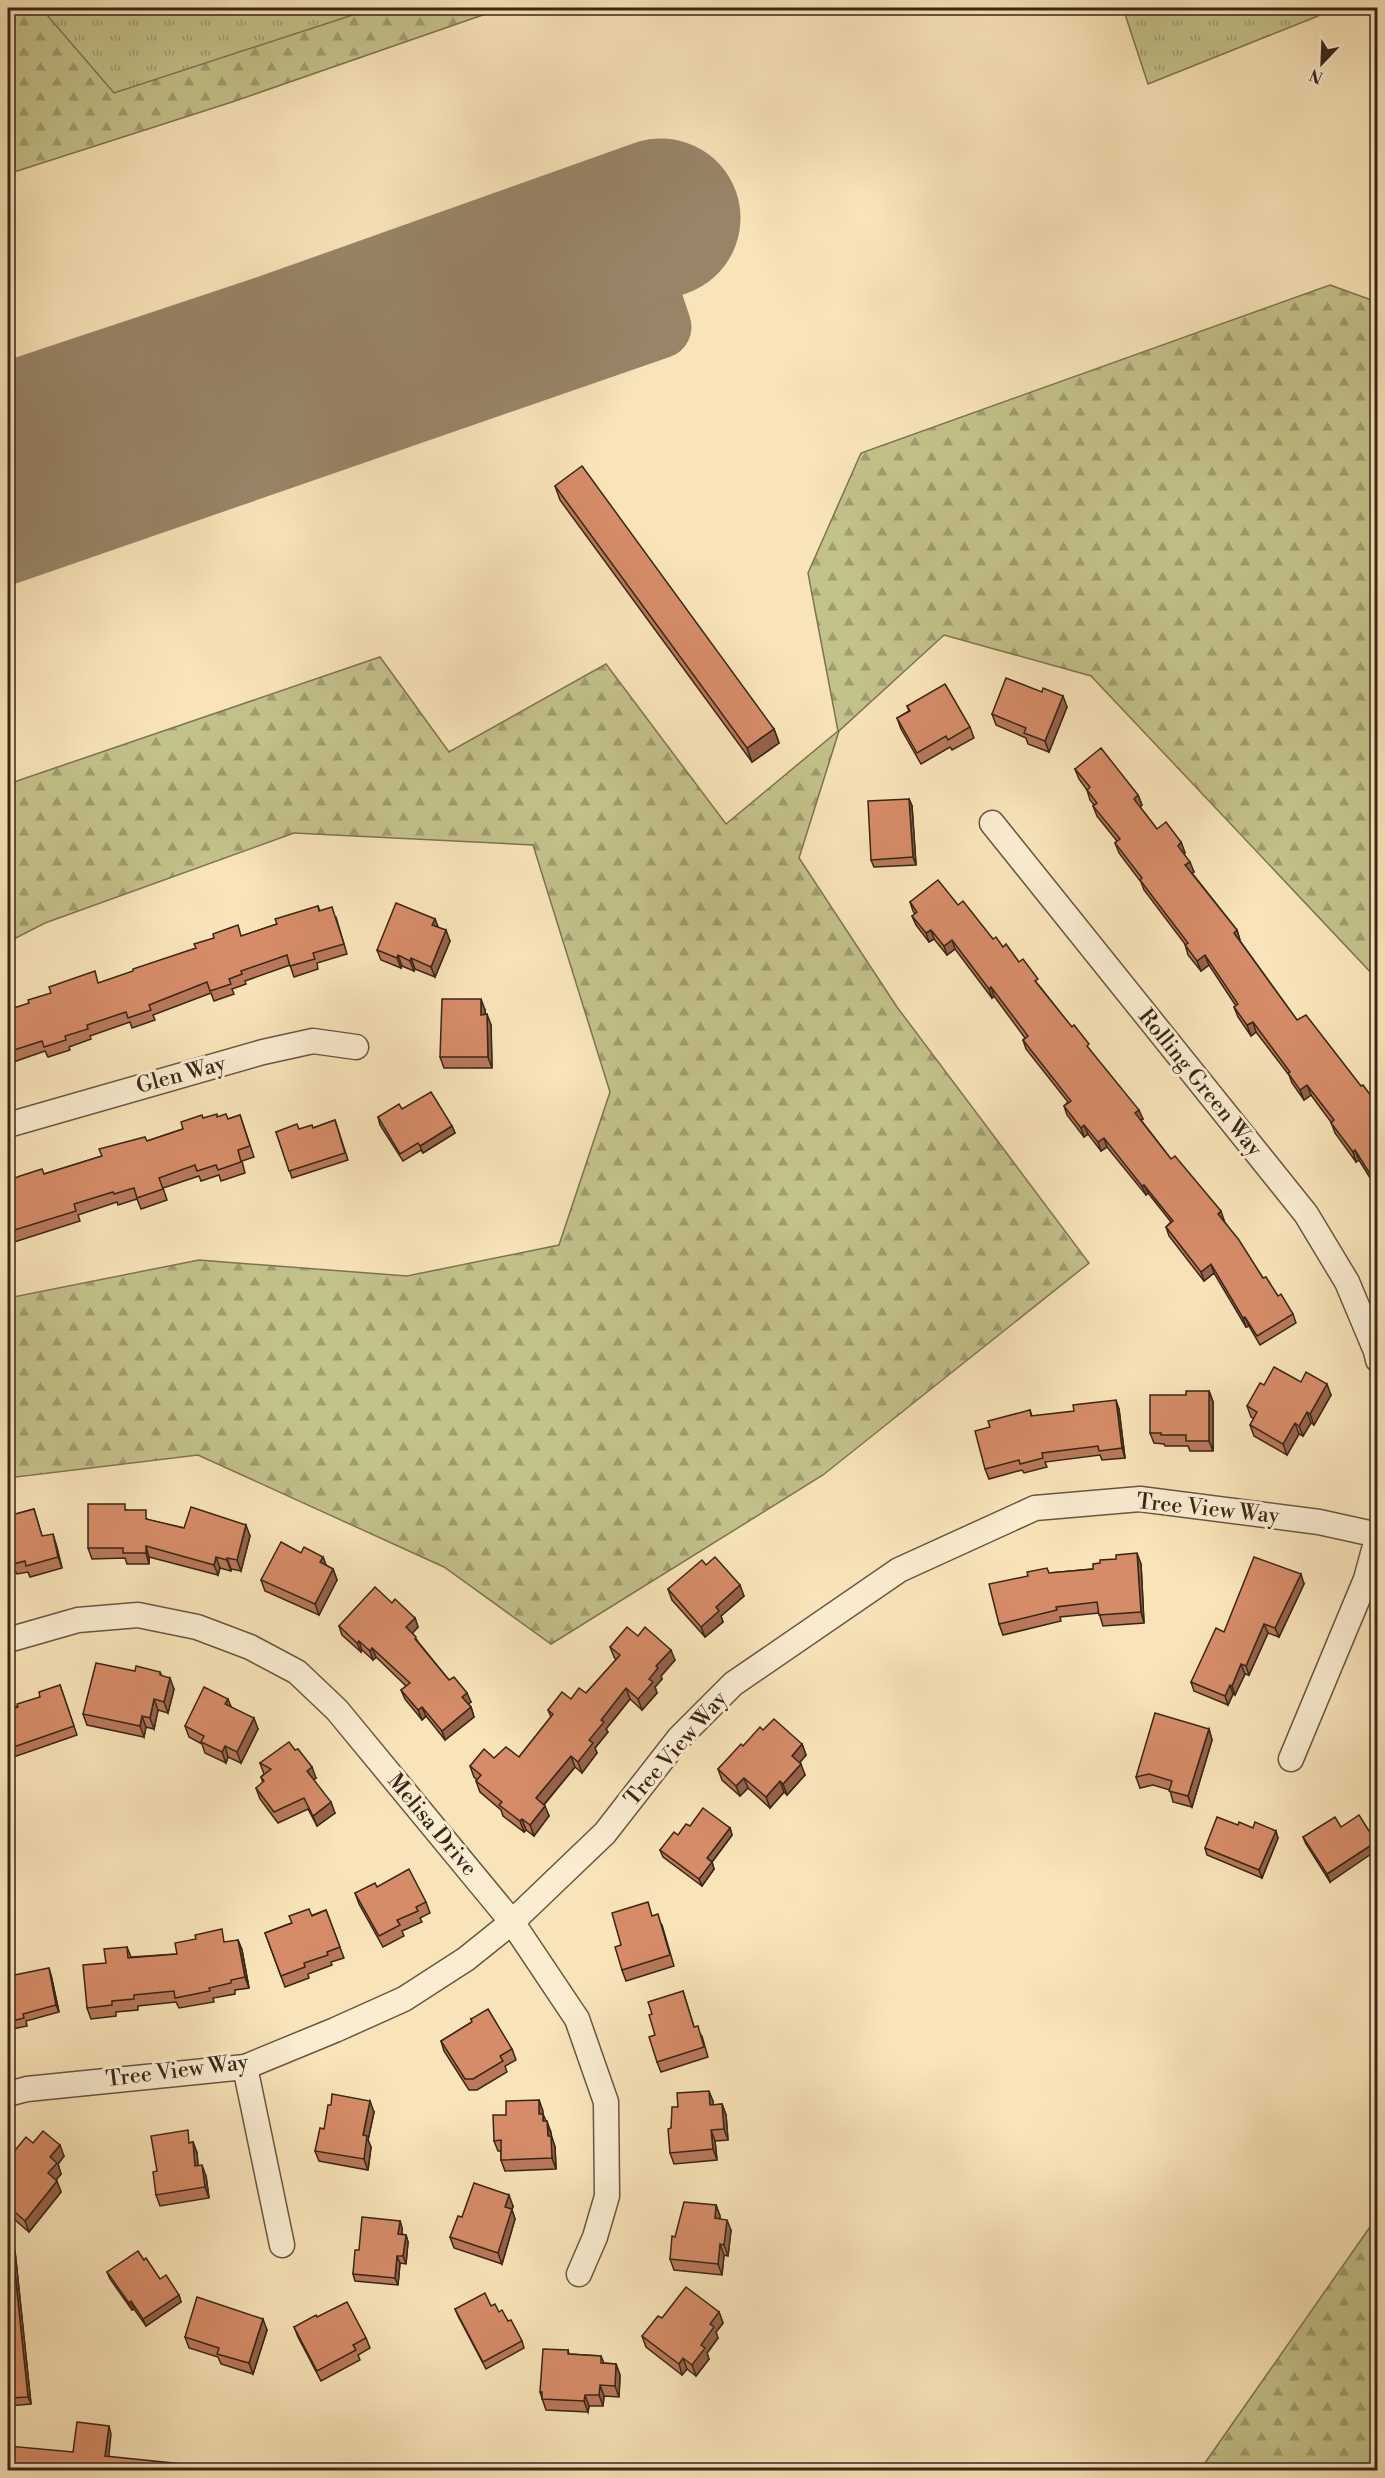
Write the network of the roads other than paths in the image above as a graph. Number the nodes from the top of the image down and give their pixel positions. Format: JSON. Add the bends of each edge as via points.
{"nodes":[{"id":1,"x":992,"y":823,"type":"dead end"},
{"id":2,"x":356,"y":1047,"type":"dead end"},
{"id":3,"x":8,"y":1125,"type":"edge"},
{"id":4,"x":1377,"y":1360,"type":"edge"},
{"id":5,"x":1377,"y":1535,"type":"edge"},
{"id":6,"x":8,"y":1640,"type":"edge"},
{"id":7,"x":1291,"y":1759,"type":"dead end"},
{"id":8,"x":512,"y":1922,"type":"junction"},
{"id":9,"x":245,"y":2067,"type":"junction"},
{"id":10,"x":8,"y":2094,"type":"edge"},
{"id":11,"x":282,"y":2245,"type":"dead end"},
{"id":12,"x":579,"y":2274,"type":"dead end"}],
"edges":[{"from":1,"to":4,"type":"street","name":"Rolling Green Way","via":[[1306,1214],[1347,1282]]},
{"from":2,"to":3,"type":"street","name":"Glen Way","via":[[314,1041],[262,1052]]},
{"from":5,"to":7,"type":"street","via":[[1366,1579]]},
{"from":5,"to":8,"type":"street","name":"Tree View Way","via":[[1319,1522],[1140,1499],[1035,1508],[899,1570],[733,1684],[680,1738],[605,1833]]},
{"from":6,"to":8,"type":"street","name":"Melisa Drive","via":[[78,1620],[138,1615],[196,1627],[250,1647],[297,1672],[337,1710]]},
{"from":8,"to":9,"type":"street","name":"Tree View Way","via":[[466,1959],[404,1999]]},
{"from":8,"to":12,"type":"street","name":"Melisa Drive","via":[[577,2019],[606,2102],[607,2196]]},
{"from":9,"to":10,"type":"street","name":"Tree View Way"},
{"from":9,"to":11,"type":"street"}]}
